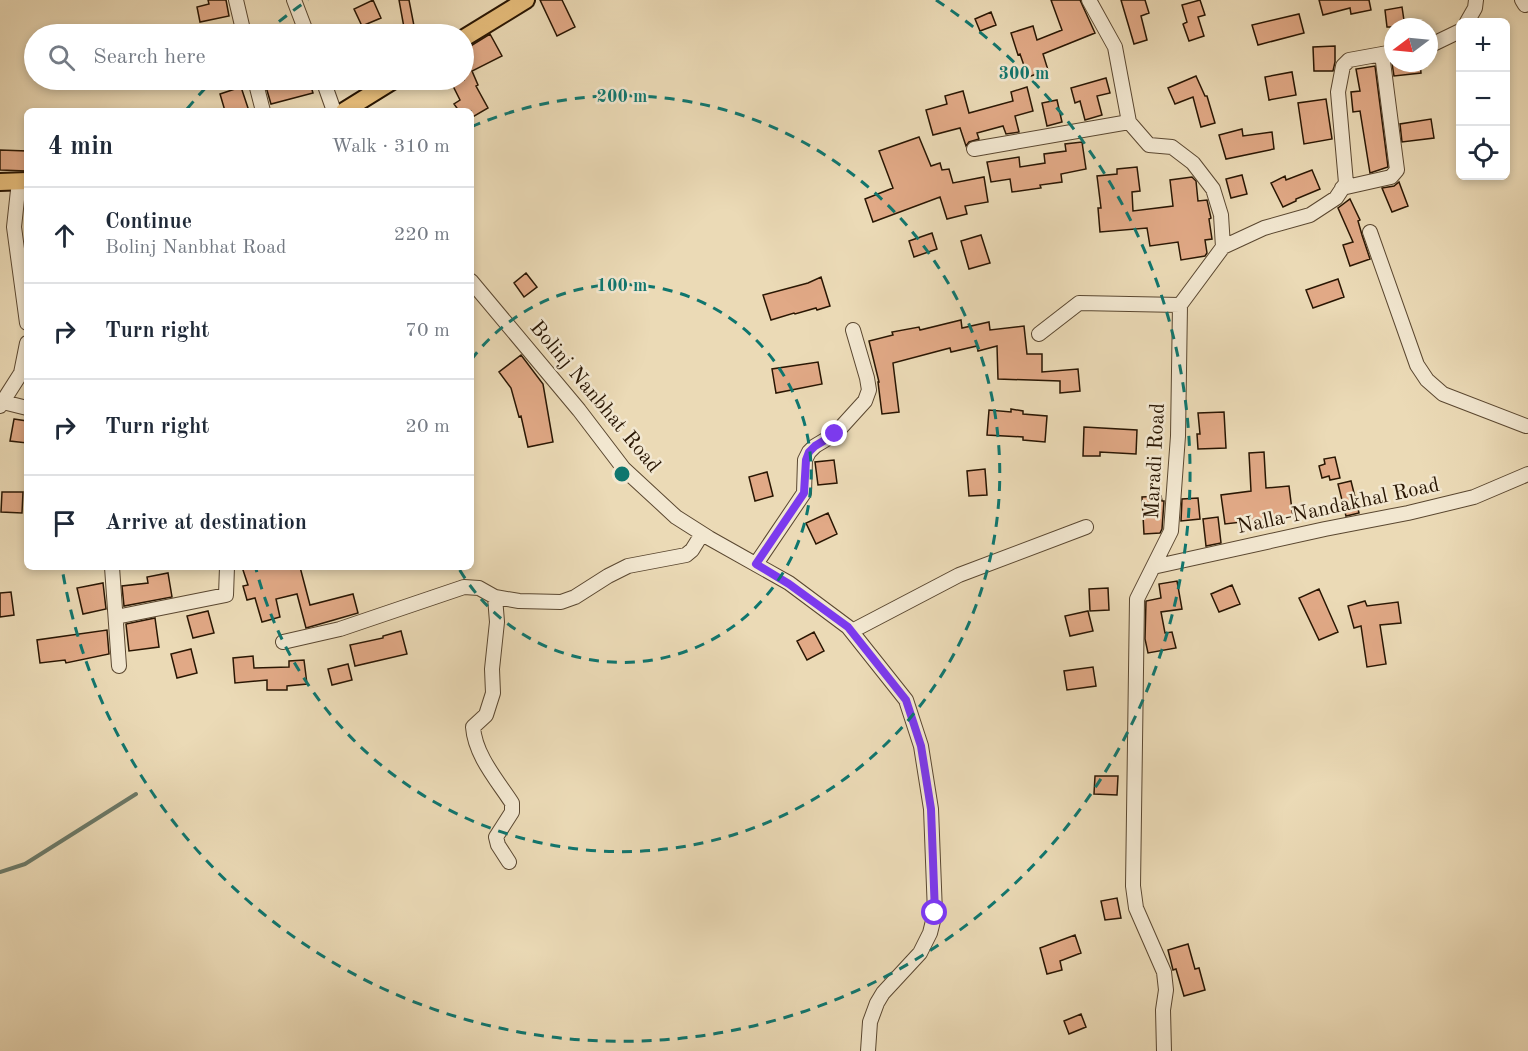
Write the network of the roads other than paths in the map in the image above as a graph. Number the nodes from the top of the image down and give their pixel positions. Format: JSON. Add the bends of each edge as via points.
{"nodes":[{"id":1,"x":236,"y":0,"type":"edge"},
{"id":2,"x":294,"y":0,"type":"edge"},
{"id":3,"x":526,"y":0,"type":"edge"},
{"id":4,"x":1089,"y":0,"type":"edge"},
{"id":5,"x":1476,"y":0,"type":"edge"},
{"id":6,"x":1469,"y":18,"type":"edge"},
{"id":7,"x":242,"y":24,"type":"edge"},
{"id":8,"x":303,"y":24,"type":"edge"},
{"id":9,"x":474,"y":32,"type":"edge"},
{"id":10,"x":1456,"y":33,"type":"edge"},
{"id":11,"x":1438,"y":42,"type":"edge"},
{"id":12,"x":1384,"y":54,"type":"edge"},
{"id":13,"x":1389,"y":72,"type":"edge"},
{"id":14,"x":258,"y":90,"type":"edge"},
{"id":15,"x":327,"y":90,"type":"edge"},
{"id":16,"x":382,"y":90,"type":"edge"},
{"id":17,"x":364,"y":105,"type":"edge"},
{"id":18,"x":262,"y":108,"type":"edge"},
{"id":19,"x":333,"y":108,"type":"edge"},
{"id":20,"x":1129,"y":122,"type":"junction"},
{"id":21,"x":974,"y":149,"type":"dead end"},
{"id":22,"x":23,"y":181,"type":"edge"},
{"id":23,"x":0,"y":182,"type":"edge"},
{"id":24,"x":1342,"y":188,"type":"junction"},
{"id":25,"x":1370,"y":232,"type":"dead end"},
{"id":26,"x":1223,"y":247,"type":"junction"},
{"id":27,"x":474,"y":284,"type":"edge"},
{"id":28,"x":24,"y":301,"type":"edge"},
{"id":29,"x":1180,"y":305,"type":"junction"},
{"id":30,"x":853,"y":330,"type":"dead end"},
{"id":31,"x":1039,"y":334,"type":"dead end"},
{"id":32,"x":24,"y":358,"type":"edge"},
{"id":33,"x":1,"y":404,"type":"edge"},
{"id":34,"x":24,"y":408,"type":"edge"},
{"id":35,"x":1527,"y":425,"type":"edge"},
{"id":36,"x":1528,"y":474,"type":"edge"},
{"id":37,"x":1086,"y":527,"type":"dead end"},
{"id":38,"x":702,"y":534,"type":"junction"},
{"id":39,"x":756,"y":564,"type":"junction"},
{"id":40,"x":1153,"y":567,"type":"junction"},
{"id":41,"x":112,"y":570,"type":"edge"},
{"id":42,"x":227,"y":570,"type":"edge"},
{"id":43,"x":495,"y":597,"type":"junction"},
{"id":44,"x":116,"y":617,"type":"junction"},
{"id":45,"x":852,"y":631,"type":"junction"},
{"id":46,"x":283,"y":642,"type":"dead end"},
{"id":47,"x":119,"y":666,"type":"dead end"},
{"id":48,"x":508,"y":862,"type":"dead end"},
{"id":49,"x":868,"y":1051,"type":"edge"},
{"id":50,"x":1164,"y":1051,"type":"edge"}],
"edges":[{"from":1,"to":7,"type":"street"},
{"from":2,"to":8,"type":"street"},
{"from":3,"to":9,"type":"main road"},
{"from":4,"to":20,"type":"street","via":[[1115,47]]},
{"from":5,"to":6,"type":"street"},
{"from":10,"to":11,"type":"street"},
{"from":12,"to":24,"type":"street","via":[[1349,60],[1343,66],[1338,92],[1346,183]]},
{"from":13,"to":24,"type":"street","via":[[1397,171],[1391,177]]},
{"from":14,"to":18,"type":"street"},
{"from":15,"to":19,"type":"street"},
{"from":16,"to":17,"type":"main road"},
{"from":20,"to":21,"type":"street"},
{"from":20,"to":26,"type":"street","via":[[1149,145],[1172,147],[1193,163],[1213,189],[1221,215]]},
{"from":22,"to":23,"type":"main road"},
{"from":22,"to":28,"type":"street","via":[[14,227]]},
{"from":24,"to":26,"type":"street","via":[[1336,198],[1310,215],[1264,228]]},
{"from":25,"to":35,"type":"street","via":[[1418,365],[1427,380],[1443,394]]},
{"from":26,"to":29,"type":"street"},
{"from":27,"to":38,"type":"street","name":"Bolinj Nanbhat Road","via":[[624,469],[676,517]]},
{"from":29,"to":31,"type":"street","via":[[1079,303]]},
{"from":29,"to":40,"type":"street","name":"Maradi Road","via":[[1179,436],[1171,531]]},
{"from":30,"to":39,"type":"street","via":[[867,378],[869,390],[865,401],[835,434],[809,452],[804,493]]},
{"from":32,"to":33,"type":"street","via":[[21,373]]},
{"from":33,"to":34,"type":"street"},
{"from":36,"to":40,"type":"street","name":"Nalla-Nandakhal Road","via":[[1474,497]]},
{"from":37,"to":45,"type":"street","via":[[959,575]]},
{"from":38,"to":39,"type":"street","name":"Bolinj Nanbhat Road"},
{"from":38,"to":43,"type":"street","via":[[686,555],[628,566],[569,601]]},
{"from":39,"to":45,"type":"street","name":"Bolinj Nanbhat Road"},
{"from":40,"to":50,"type":"street","name":"Maradi Road","via":[[1137,599],[1133,886],[1136,908],[1164,972]]},
{"from":41,"to":44,"type":"street"},
{"from":42,"to":44,"type":"street","via":[[226,595]]},
{"from":43,"to":46,"type":"street","via":[[479,588],[464,587],[340,629]]},
{"from":43,"to":48,"type":"street","via":[[493,693],[486,715],[473,727],[479,750],[512,803],[512,812],[496,837]]},
{"from":44,"to":47,"type":"street"},
{"from":45,"to":49,"type":"street","name":"Bolinj Nanbhat Road","via":[[906,700],[912,716],[931,809],[935,884],[930,933],[920,953],[877,1003],[870,1022]]}]}
